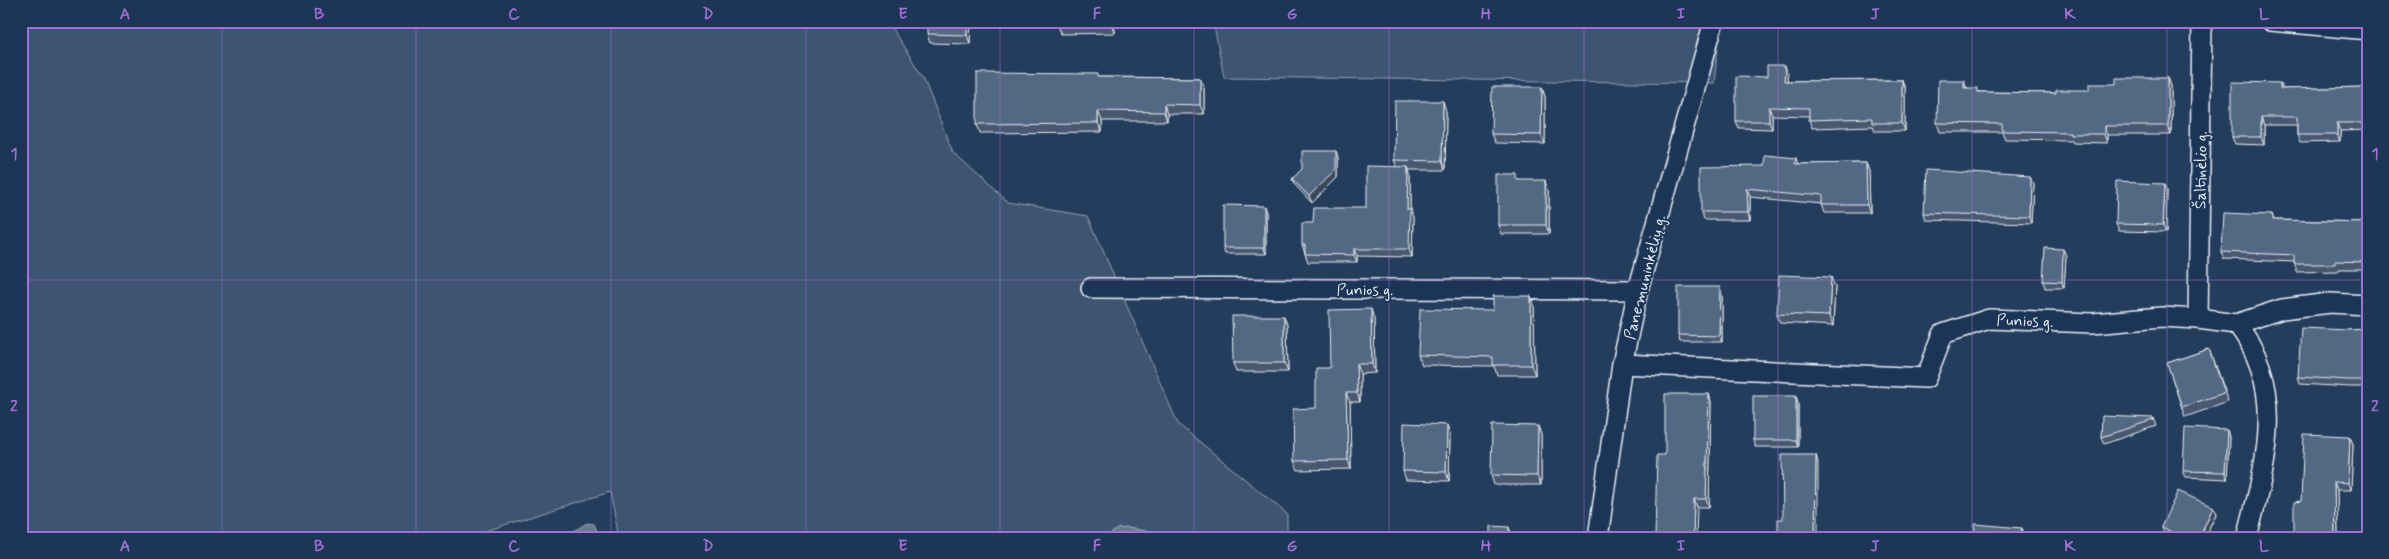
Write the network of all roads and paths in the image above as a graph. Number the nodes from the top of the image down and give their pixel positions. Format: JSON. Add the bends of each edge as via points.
{"nodes":[{"id":1,"x":1714,"y":21,"type":"edge"},
{"id":2,"x":2202,"y":21,"type":"edge"},
{"id":3,"x":2270,"y":21,"type":"edge"},
{"id":4,"x":2368,"y":30,"type":"edge"},
{"id":5,"x":1091,"y":288,"type":"dead end"},
{"id":6,"x":1638,"y":290,"type":"junction"},
{"id":7,"x":2368,"y":304,"type":"edge"},
{"id":8,"x":2198,"y":319,"type":"junction"},
{"id":9,"x":2236,"y":324,"type":"junction"},
{"id":10,"x":1622,"y":364,"type":"junction"},
{"id":11,"x":1598,"y":538,"type":"edge"},
{"id":12,"x":2247,"y":538,"type":"edge"}],
"edges":[{"from":1,"to":6,"type":"street","name":"Panemuninkėlių g."},
{"from":2,"to":8,"type":"street","name":"Šaltinėlio g."},
{"from":3,"to":4,"type":"street"},
{"from":5,"to":6,"type":"street","name":"Punios g."},
{"from":6,"to":10,"type":"street","name":"Panemuninkėlių g."},
{"from":7,"to":9,"type":"street","name":"Punios g.","via":[[2330,303],[2282,309]]},
{"from":8,"to":9,"type":"street","name":"Punios g."},
{"from":8,"to":10,"type":"street","name":"Punios g.","via":[[2160,317],[2093,323],[1989,319],[1943,334],[1926,378]]},
{"from":9,"to":12,"type":"street","via":[[2249,341],[2267,386],[2269,445]]},
{"from":10,"to":11,"type":"street","name":"Panemuninkėlių g."}]}
